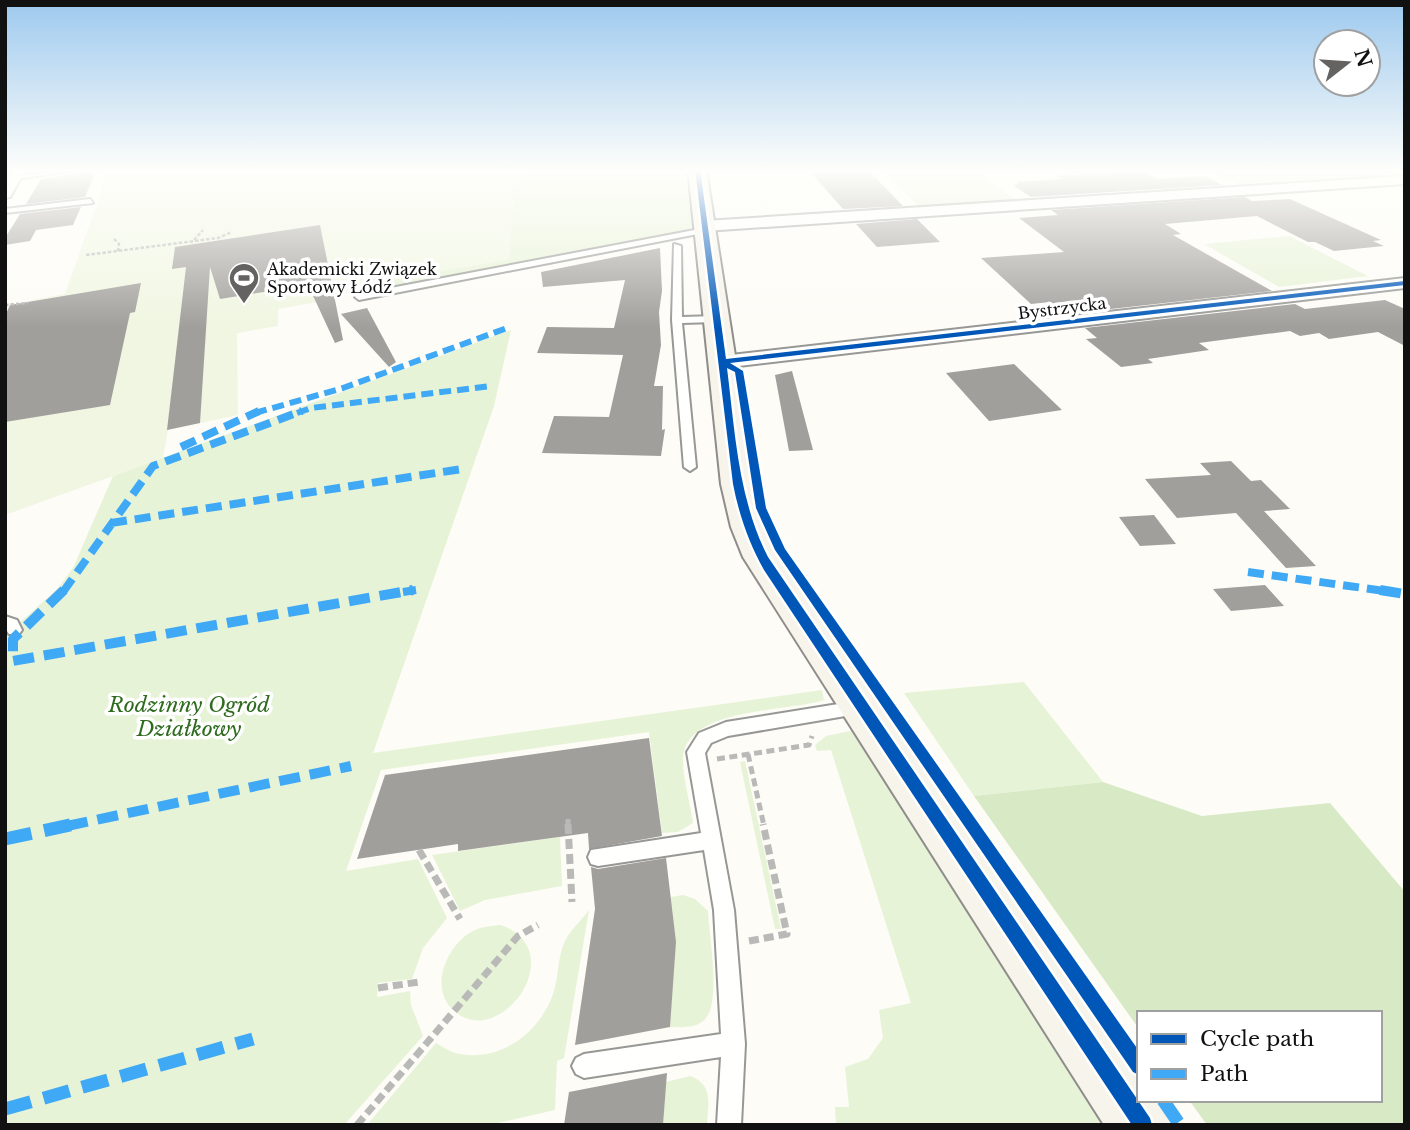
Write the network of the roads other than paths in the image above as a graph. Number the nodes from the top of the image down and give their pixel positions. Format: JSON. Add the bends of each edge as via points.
{"nodes":[{"id":1,"x":704,"y":222,"type":"edge"},
{"id":2,"x":796,"y":222,"type":"edge"},
{"id":3,"x":705,"y":228,"type":"junction"},
{"id":4,"x":677,"y":246,"type":"dead end"},
{"id":5,"x":1405,"y":283,"type":"edge"},
{"id":6,"x":359,"y":297,"type":"dead end"},
{"id":7,"x":677,"y":320,"type":"junction"},
{"id":8,"x":719,"y":340,"type":"junction"},
{"id":9,"x":690,"y":467,"type":"dead end"},
{"id":10,"x":866,"y":712,"type":"junction"},
{"id":11,"x":712,"y":840,"type":"junction"},
{"id":12,"x":598,"y":857,"type":"dead end"},
{"id":13,"x":733,"y":1044,"type":"junction"},
{"id":14,"x":584,"y":1066,"type":"dead end"},
{"id":15,"x":729,"y":1125,"type":"edge"},
{"id":16,"x":1143,"y":1125,"type":"edge"}],
"edges":[{"from":1,"to":3,"type":"street"},
{"from":2,"to":3,"type":"street"},
{"from":3,"to":6,"type":"lane"},
{"from":3,"to":8,"type":"street"},
{"from":4,"to":7,"type":"lane"},
{"from":5,"to":8,"type":"street","name":"Bystrzycka"},
{"from":7,"to":8,"type":"lane"},
{"from":7,"to":9,"type":"lane"},
{"from":8,"to":10,"type":"street","via":[[742,509],[753,540]]},
{"from":10,"to":11,"type":"lane","via":[[714,733],[700,744],[696,752]]},
{"from":10,"to":16,"type":"street"},
{"from":11,"to":12,"type":"lane"},
{"from":11,"to":13,"type":"lane","via":[[724,910]]},
{"from":13,"to":14,"type":"lane"},
{"from":13,"to":15,"type":"lane"}]}
